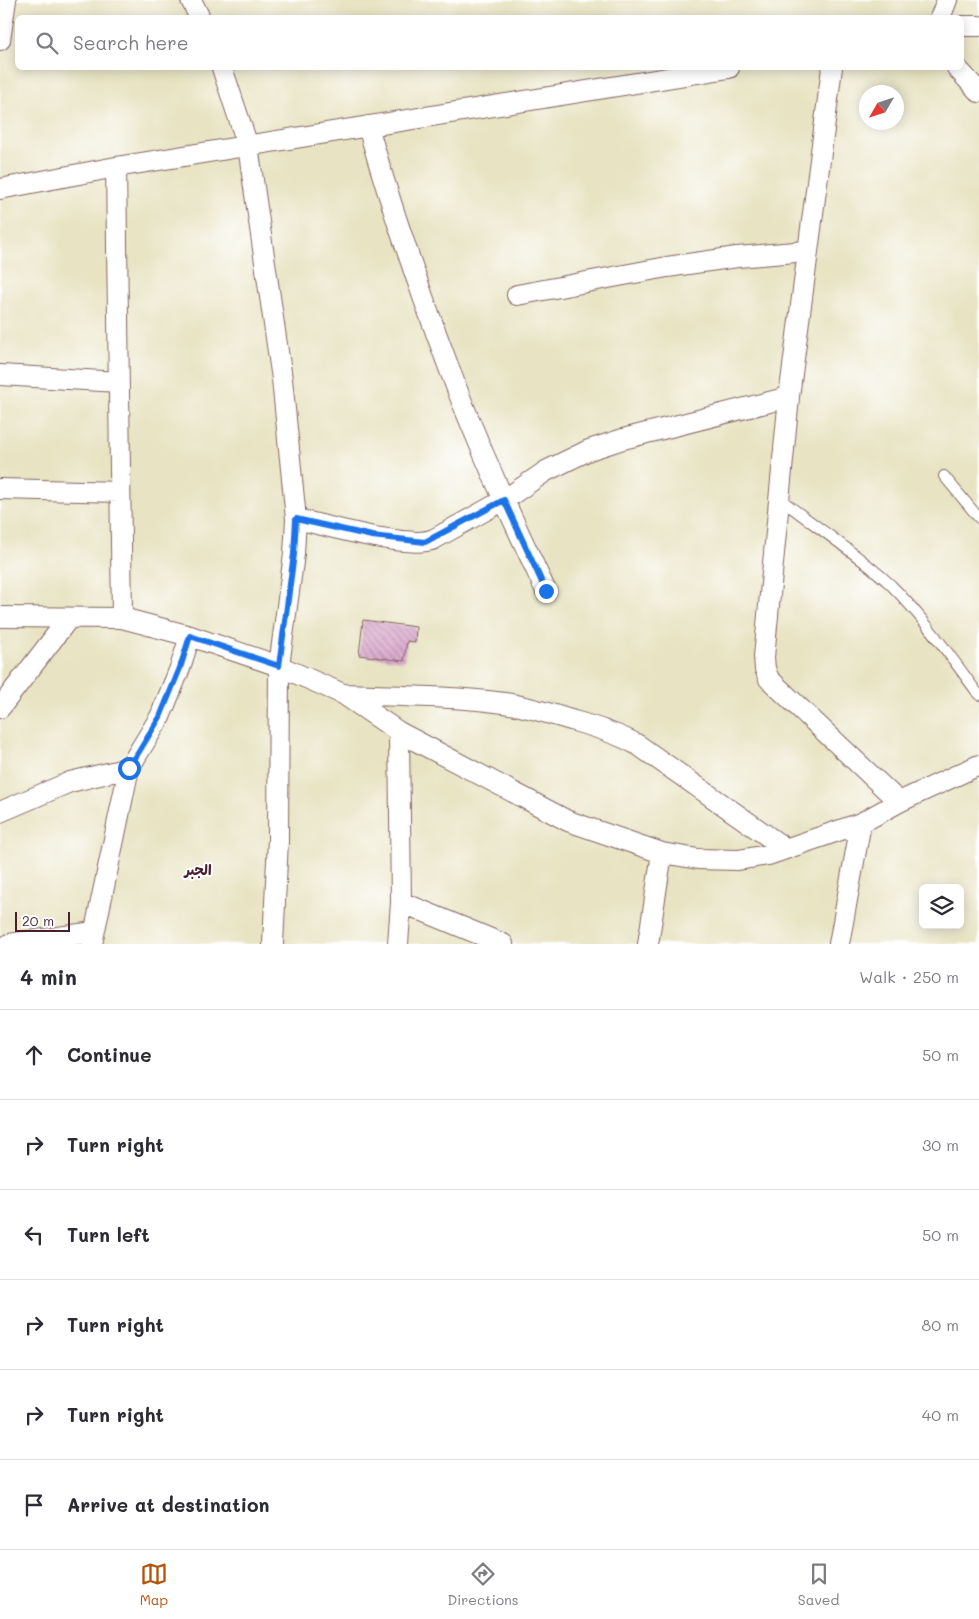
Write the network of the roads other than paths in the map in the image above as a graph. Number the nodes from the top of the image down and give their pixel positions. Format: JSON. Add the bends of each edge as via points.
{"nodes":[{"id":1,"x":6,"y":0,"type":"edge"},
{"id":2,"x":191,"y":0,"type":"edge"},
{"id":3,"x":947,"y":0,"type":"edge"},
{"id":4,"x":198,"y":15,"type":"edge"},
{"id":5,"x":941,"y":15,"type":"edge"},
{"id":6,"x":964,"y":26,"type":"edge"},
{"id":7,"x":979,"y":26,"type":"edge"},
{"id":8,"x":0,"y":40,"type":"edge"},
{"id":9,"x":223,"y":70,"type":"edge"},
{"id":10,"x":717,"y":70,"type":"edge"},
{"id":11,"x":832,"y":70,"type":"edge"},
{"id":12,"x":959,"y":70,"type":"edge"},
{"id":13,"x":979,"y":92,"type":"edge"},
{"id":14,"x":368,"y":126,"type":"junction"},
{"id":15,"x":248,"y":146,"type":"junction"},
{"id":16,"x":116,"y":167,"type":"junction"},
{"id":17,"x":0,"y":189,"type":"edge"},
{"id":18,"x":807,"y":251,"type":"junction"},
{"id":19,"x":517,"y":295,"type":"dead end"},
{"id":20,"x":0,"y":375,"type":"edge"},
{"id":21,"x":119,"y":382,"type":"junction"},
{"id":22,"x":789,"y":397,"type":"junction"},
{"id":23,"x":944,"y":476,"type":"dead end"},
{"id":24,"x":0,"y":489,"type":"edge"},
{"id":25,"x":120,"y":492,"type":"junction"},
{"id":26,"x":780,"y":498,"type":"junction"},
{"id":27,"x":504,"y":500,"type":"junction"},
{"id":28,"x":979,"y":518,"type":"edge"},
{"id":29,"x":296,"y":519,"type":"junction"},
{"id":30,"x":546,"y":591,"type":"dead end"},
{"id":31,"x":0,"y":616,"type":"edge"},
{"id":32,"x":69,"y":618,"type":"junction"},
{"id":33,"x":122,"y":618,"type":"junction"},
{"id":34,"x":190,"y":636,"type":"junction"},
{"id":35,"x":279,"y":666,"type":"junction"},
{"id":36,"x":343,"y":694,"type":"junction"},
{"id":37,"x":979,"y":695,"type":"edge"},
{"id":38,"x":0,"y":708,"type":"edge"},
{"id":39,"x":399,"y":732,"type":"junction"},
{"id":40,"x":979,"y":765,"type":"edge"},
{"id":41,"x":129,"y":768,"type":"junction"},
{"id":42,"x":899,"y":802,"type":"junction"},
{"id":43,"x":0,"y":812,"type":"edge"},
{"id":44,"x":861,"y":823,"type":"junction"},
{"id":45,"x":786,"y":849,"type":"junction"},
{"id":46,"x":662,"y":853,"type":"junction"},
{"id":47,"x":401,"y":902,"type":"junction"},
{"id":48,"x":93,"y":938,"type":"edge"},
{"id":49,"x":9,"y":944,"type":"edge"},
{"id":50,"x":273,"y":944,"type":"edge"},
{"id":51,"x":398,"y":944,"type":"edge"},
{"id":52,"x":503,"y":944,"type":"edge"},
{"id":53,"x":648,"y":944,"type":"edge"},
{"id":54,"x":838,"y":944,"type":"edge"}],
"edges":[{"from":1,"to":8,"type":"street"},
{"from":2,"to":4,"type":"street"},
{"from":3,"to":5,"type":"street"},
{"from":6,"to":7,"type":"street"},
{"from":9,"to":15,"type":"street"},
{"from":10,"to":14,"type":"street"},
{"from":11,"to":18,"type":"street"},
{"from":12,"to":13,"type":"street"},
{"from":14,"to":15,"type":"street"},
{"from":14,"to":27,"type":"street","via":[[404,242],[446,360]]},
{"from":15,"to":16,"type":"street"},
{"from":15,"to":29,"type":"street","via":[[282,379]]},
{"from":16,"to":17,"type":"street"},
{"from":16,"to":21,"type":"street"},
{"from":18,"to":19,"type":"street","via":[[667,267]]},
{"from":18,"to":22,"type":"street"},
{"from":20,"to":21,"type":"street"},
{"from":21,"to":25,"type":"street"},
{"from":22,"to":26,"type":"street"},
{"from":22,"to":27,"type":"street","via":[[589,450],[546,471]]},
{"from":23,"to":28,"type":"lane"},
{"from":24,"to":25,"type":"street"},
{"from":25,"to":33,"type":"street"},
{"from":26,"to":37,"type":"lane","via":[[890,584],[921,617]]},
{"from":26,"to":42,"type":"street","via":[[765,669],[769,679]]},
{"from":27,"to":29,"type":"street","via":[[425,542],[372,536]]},
{"from":27,"to":30,"type":"street"},
{"from":29,"to":35,"type":"street"},
{"from":31,"to":32,"type":"street"},
{"from":32,"to":33,"type":"street"},
{"from":32,"to":38,"type":"street"},
{"from":33,"to":34,"type":"street"},
{"from":34,"to":35,"type":"street"},
{"from":34,"to":41,"type":"street","via":[[160,717]]},
{"from":35,"to":36,"type":"street"},
{"from":35,"to":50,"type":"street","via":[[278,840]]},
{"from":36,"to":39,"type":"street"},
{"from":36,"to":45,"type":"street","via":[[505,703],[605,730],[638,745]]},
{"from":39,"to":46,"type":"street","via":[[568,821]]},
{"from":39,"to":47,"type":"street"},
{"from":40,"to":42,"type":"street"},
{"from":41,"to":43,"type":"street","via":[[70,782]]},
{"from":41,"to":48,"type":"street"},
{"from":42,"to":44,"type":"street"},
{"from":44,"to":45,"type":"street"},
{"from":44,"to":54,"type":"street"},
{"from":45,"to":46,"type":"street","via":[[738,860]]},
{"from":46,"to":53,"type":"street"},
{"from":47,"to":51,"type":"street"},
{"from":47,"to":52,"type":"street"},
{"from":48,"to":49,"type":"street"}]}
